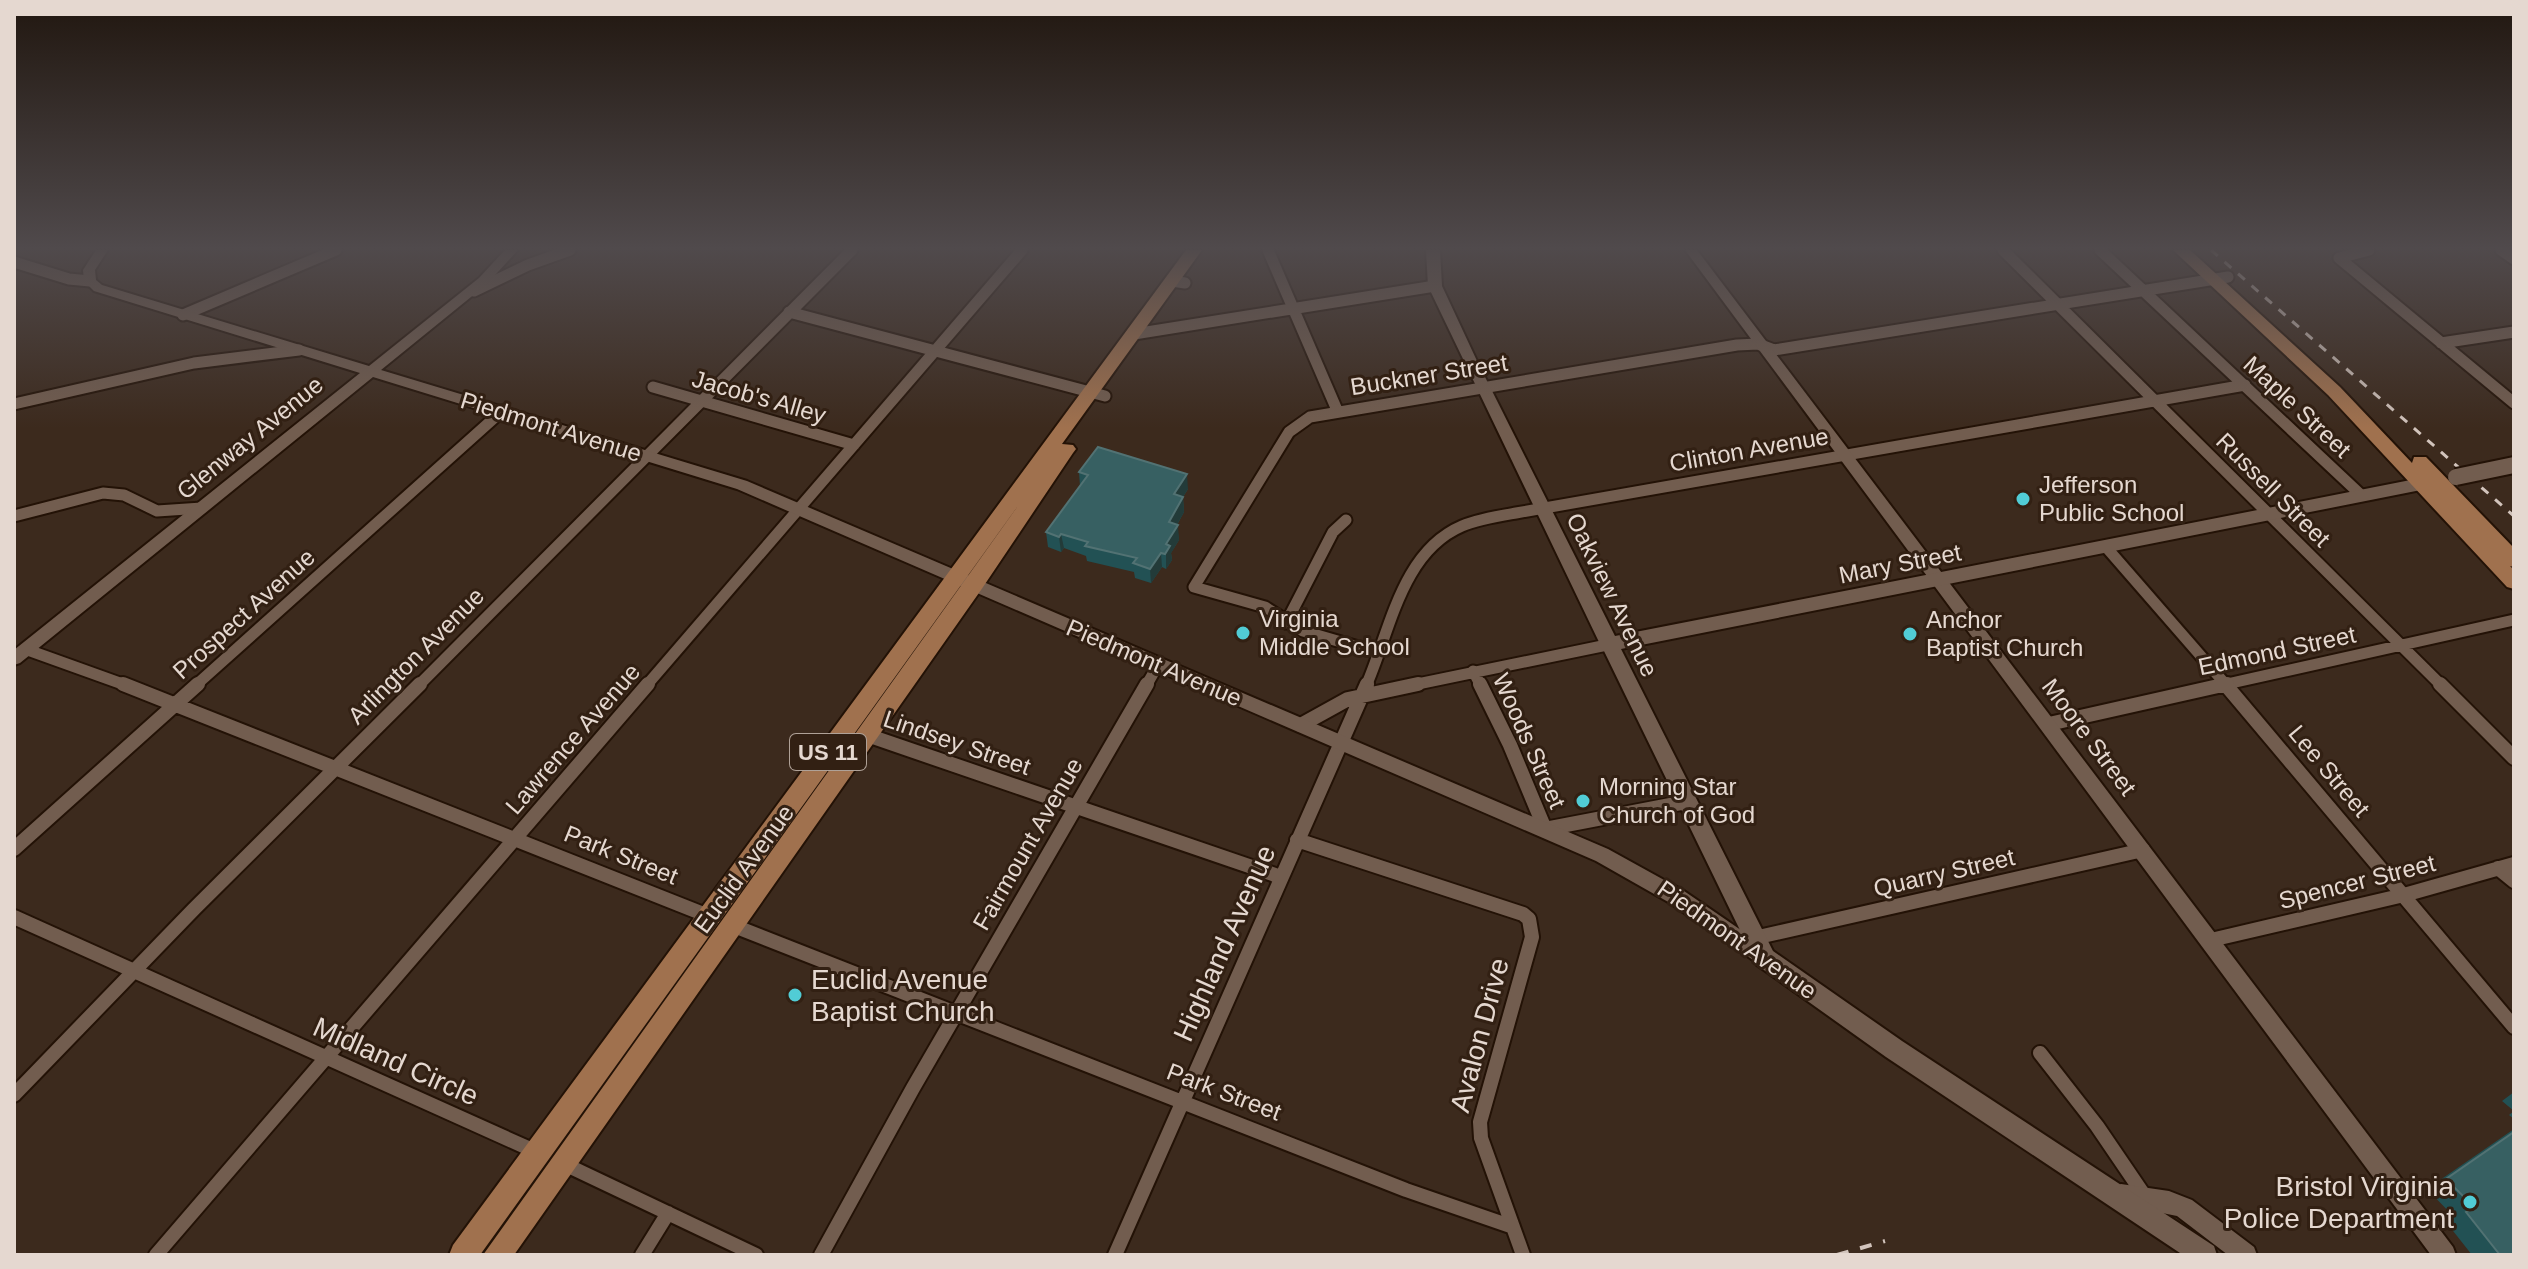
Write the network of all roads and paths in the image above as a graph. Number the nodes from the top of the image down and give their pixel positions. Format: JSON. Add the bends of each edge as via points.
{"nodes":[{"id":1,"x":165,"y":309,"type":"edge"},
{"id":2,"x":197,"y":309,"type":"edge"},
{"id":3,"x":448,"y":309,"type":"edge"},
{"id":4,"x":792,"y":309,"type":"edge"},
{"id":5,"x":970,"y":309,"type":"edge"},
{"id":6,"x":1159,"y":309,"type":"edge"},
{"id":7,"x":1294,"y":309,"type":"edge"},
{"id":8,"x":1295,"y":309,"type":"edge"},
{"id":9,"x":1446,"y":309,"type":"edge"},
{"id":10,"x":1735,"y":309,"type":"edge"},
{"id":11,"x":2019,"y":309,"type":"edge"},
{"id":12,"x":2062,"y":309,"type":"edge"},
{"id":13,"x":2163,"y":309,"type":"edge"},
{"id":14,"x":2256,"y":309,"type":"edge"},
{"id":15,"x":2400,"y":309,"type":"edge"},
{"id":16,"x":789,"y":312,"type":"junction"},
{"id":17,"x":183,"y":315,"type":"junction"},
{"id":18,"x":2514,"y":332,"type":"edge"},
{"id":19,"x":1142,"y":333,"type":"junction"},
{"id":20,"x":2441,"y":343,"type":"junction"},
{"id":21,"x":1763,"y":346,"type":"junction"},
{"id":22,"x":299,"y":350,"type":"junction"},
{"id":23,"x":934,"y":351,"type":"junction"},
{"id":24,"x":371,"y":372,"type":"junction"},
{"id":25,"x":2245,"y":385,"type":"junction"},
{"id":26,"x":653,"y":387,"type":"dead end"},
{"id":27,"x":1481,"y":387,"type":"junction"},
{"id":28,"x":1098,"y":394,"type":"junction"},
{"id":29,"x":704,"y":401,"type":"junction"},
{"id":30,"x":2154,"y":401,"type":"junction"},
{"id":31,"x":2514,"y":403,"type":"edge"},
{"id":32,"x":14,"y":404,"type":"edge"},
{"id":33,"x":1337,"y":410,"type":"junction"},
{"id":34,"x":502,"y":411,"type":"junction"},
{"id":35,"x":854,"y":445,"type":"junction"},
{"id":36,"x":1846,"y":455,"type":"junction"},
{"id":37,"x":648,"y":456,"type":"junction"},
{"id":38,"x":2514,"y":465,"type":"edge"},
{"id":39,"x":2439,"y":480,"type":"junction"},
{"id":40,"x":2361,"y":495,"type":"junction"},
{"id":41,"x":202,"y":508,"type":"junction"},
{"id":42,"x":798,"y":509,"type":"junction"},
{"id":43,"x":1541,"y":509,"type":"junction"},
{"id":44,"x":2266,"y":515,"type":"junction"},
{"id":45,"x":14,"y":516,"type":"edge"},
{"id":46,"x":1346,"y":520,"type":"dead end"},
{"id":47,"x":2106,"y":547,"type":"junction"},
{"id":48,"x":2514,"y":560,"type":"edge"},
{"id":49,"x":1940,"y":580,"type":"junction"},
{"id":50,"x":965,"y":581,"type":"junction"},
{"id":51,"x":2514,"y":582,"type":"edge"},
{"id":52,"x":2513,"y":621,"type":"edge"},
{"id":53,"x":1286,"y":623,"type":"junction"},
{"id":54,"x":1607,"y":645,"type":"junction"},
{"id":55,"x":2400,"y":646,"type":"junction"},
{"id":56,"x":1379,"y":653,"type":"junction"},
{"id":57,"x":20,"y":654,"type":"edge"},
{"id":58,"x":1158,"y":665,"type":"junction"},
{"id":59,"x":1473,"y":671,"type":"junction"},
{"id":60,"x":2224,"y":685,"type":"junction"},
{"id":61,"x":1361,"y":696,"type":"junction"},
{"id":62,"x":177,"y":704,"type":"junction"},
{"id":63,"x":2049,"y":724,"type":"junction"},
{"id":64,"x":1301,"y":725,"type":"junction"},
{"id":65,"x":855,"y":732,"type":"junction"},
{"id":66,"x":1340,"y":742,"type":"junction"},
{"id":67,"x":2514,"y":758,"type":"edge"},
{"id":68,"x":335,"y":769,"type":"junction"},
{"id":69,"x":1686,"y":802,"type":"junction"},
{"id":70,"x":1075,"y":806,"type":"junction"},
{"id":71,"x":1545,"y":829,"type":"junction"},
{"id":72,"x":515,"y":839,"type":"junction"},
{"id":73,"x":1297,"y":840,"type":"junction"},
{"id":74,"x":14,"y":849,"type":"edge"},
{"id":75,"x":2143,"y":850,"type":"junction"},
{"id":76,"x":2514,"y":864,"type":"edge"},
{"id":77,"x":2498,"y":868,"type":"junction"},
{"id":78,"x":1281,"y":877,"type":"junction"},
{"id":79,"x":2514,"y":881,"type":"edge"},
{"id":80,"x":2404,"y":895,"type":"junction"},
{"id":81,"x":14,"y":917,"type":"edge"},
{"id":82,"x":720,"y":921,"type":"junction"},
{"id":83,"x":2211,"y":940,"type":"junction"},
{"id":84,"x":1760,"y":948,"type":"junction"},
{"id":85,"x":135,"y":971,"type":"junction"},
{"id":86,"x":957,"y":1012,"type":"junction"},
{"id":87,"x":2514,"y":1027,"type":"edge"},
{"id":88,"x":2040,"y":1053,"type":"dead end"},
{"id":89,"x":328,"y":1057,"type":"junction"},
{"id":90,"x":14,"y":1095,"type":"edge"},
{"id":91,"x":1183,"y":1101,"type":"junction"},
{"id":92,"x":536,"y":1152,"type":"junction"},
{"id":93,"x":563,"y":1163,"type":"junction"},
{"id":94,"x":2116,"y":1194,"type":"junction"},
{"id":95,"x":2146,"y":1198,"type":"junction"},
{"id":96,"x":668,"y":1213,"type":"junction"},
{"id":97,"x":1513,"y":1227,"type":"junction"},
{"id":98,"x":156,"y":1255,"type":"edge"},
{"id":99,"x":463,"y":1255,"type":"edge"},
{"id":100,"x":497,"y":1255,"type":"edge"},
{"id":101,"x":642,"y":1255,"type":"edge"},
{"id":102,"x":756,"y":1255,"type":"edge"},
{"id":103,"x":821,"y":1255,"type":"edge"},
{"id":104,"x":1115,"y":1255,"type":"edge"},
{"id":105,"x":1523,"y":1255,"type":"edge"},
{"id":106,"x":2205,"y":1255,"type":"edge"},
{"id":107,"x":2246,"y":1255,"type":"edge"},
{"id":108,"x":2445,"y":1255,"type":"edge"}],
"edges":[{"from":1,"to":17,"type":"street","name":"Piedmont Avenue"},
{"from":2,"to":17,"type":"street"},
{"from":3,"to":24,"type":"street","name":"Glenway Avenue"},
{"from":4,"to":16,"type":"street","name":"Arlington Avenue"},
{"from":5,"to":23,"type":"street","name":"Lawrence Avenue"},
{"from":6,"to":19,"type":"main road","name":"Euclid Avenue","number":"US 11"},
{"from":7,"to":19,"type":"street"},
{"from":8,"to":33,"type":"street"},
{"from":9,"to":27,"type":"main road","name":"Oakview Avenue"},
{"from":10,"to":21,"type":"street","name":"Moore Street"},
{"from":11,"to":21,"type":"street","name":"Buckner Street","via":[[1774,350]]},
{"from":12,"to":30,"type":"street","name":"Russell Street"},
{"from":13,"to":25,"type":"street","name":"Maple Street"},
{"from":14,"to":39,"type":"main road","via":[[2352,391]]},
{"from":15,"to":20,"type":"street"},
{"from":16,"to":23,"type":"street"},
{"from":16,"to":29,"type":"street","name":"Arlington Avenue"},
{"from":17,"to":22,"type":"street","name":"Piedmont Avenue"},
{"from":18,"to":20,"type":"street"},
{"from":19,"to":28,"type":"main road","name":"Euclid Avenue","number":"US 11"},
{"from":20,"to":31,"type":"street"},
{"from":21,"to":27,"type":"street","name":"Buckner Street","via":[[1737,345]]},
{"from":21,"to":36,"type":"street","name":"Moore Street"},
{"from":22,"to":24,"type":"street","name":"Piedmont Avenue"},
{"from":22,"to":32,"type":"street","via":[[194,363]]},
{"from":23,"to":28,"type":"street"},
{"from":23,"to":35,"type":"street","name":"Lawrence Avenue"},
{"from":24,"to":34,"type":"street","name":"Piedmont Avenue"},
{"from":24,"to":41,"type":"street","name":"Glenway Avenue"},
{"from":25,"to":30,"type":"street","name":"Clinton Avenue"},
{"from":25,"to":40,"type":"street","name":"Maple Street"},
{"from":26,"to":29,"type":"street","name":"Jacob's Alley"},
{"from":27,"to":33,"type":"street","name":"Buckner Street"},
{"from":27,"to":43,"type":"main road","name":"Oakview Avenue"},
{"from":28,"to":50,"type":"main road","name":"Euclid Avenue","number":"US 11"},
{"from":29,"to":35,"type":"street","name":"Jacob's Alley"},
{"from":29,"to":37,"type":"street","name":"Arlington Avenue"},
{"from":30,"to":36,"type":"street","name":"Clinton Avenue"},
{"from":30,"to":44,"type":"street","name":"Russell Street"},
{"from":33,"to":53,"type":"street","name":"Buckner Street","via":[[1310,417],[1289,432],[1195,585],[1197,590],[1265,607]]},
{"from":34,"to":37,"type":"street","name":"Piedmont Avenue"},
{"from":34,"to":62,"type":"street","name":"Prospect Avenue"},
{"from":35,"to":42,"type":"street","name":"Lawrence Avenue"},
{"from":36,"to":43,"type":"street","name":"Clinton Avenue"},
{"from":36,"to":49,"type":"street","name":"Moore Street"},
{"from":37,"to":42,"type":"street","name":"Piedmont Avenue"},
{"from":37,"to":68,"type":"street","name":"Arlington Avenue"},
{"from":38,"to":39,"type":"main road","name":"Mary Street","bridge":true},
{"from":39,"to":40,"type":"main road","name":"Mary Street"},
{"from":39,"to":48,"type":"main road"},
{"from":39,"to":51,"type":"main road"},
{"from":40,"to":44,"type":"main road","name":"Mary Street"},
{"from":41,"to":45,"type":"street","via":[[157,511],[124,495],[103,493]]},
{"from":41,"to":57,"type":"street","name":"Glenway Avenue"},
{"from":42,"to":50,"type":"street","name":"Piedmont Avenue"},
{"from":42,"to":72,"type":"street","name":"Lawrence Avenue"},
{"from":43,"to":54,"type":"main road","name":"Oakview Avenue"},
{"from":43,"to":56,"type":"street","name":"Clinton Avenue","via":[[1464,525],[1435,542],[1414,570]]},
{"from":44,"to":47,"type":"main road","name":"Mary Street"},
{"from":44,"to":55,"type":"street","name":"Russell Street"},
{"from":46,"to":53,"type":"street","via":[[1333,532]]},
{"from":47,"to":49,"type":"main road","name":"Mary Street"},
{"from":47,"to":60,"type":"street","name":"Lee Street"},
{"from":49,"to":54,"type":"main road","name":"Mary Street"},
{"from":49,"to":63,"type":"street","name":"Moore Street"},
{"from":50,"to":58,"type":"street","name":"Piedmont Avenue"},
{"from":50,"to":65,"type":"main road","name":"Euclid Avenue","number":"US 11"},
{"from":52,"to":55,"type":"street","name":"Edmond Street"},
{"from":53,"to":56,"type":"street"},
{"from":54,"to":59,"type":"street","name":"Mary Street"},
{"from":54,"to":69,"type":"main road","name":"Oakview Avenue"},
{"from":55,"to":60,"type":"street","name":"Edmond Street"},
{"from":55,"to":67,"type":"street","name":"Russell Street"},
{"from":56,"to":61,"type":"street","name":"Clinton Avenue"},
{"from":57,"to":62,"type":"street","name":"Park Street"},
{"from":58,"to":64,"type":"street","name":"Piedmont Avenue"},
{"from":58,"to":70,"type":"street","name":"Fairmount Avenue"},
{"from":59,"to":61,"type":"street","name":"Mary Street"},
{"from":59,"to":71,"type":"street","name":"Woods Street"},
{"from":60,"to":63,"type":"street","name":"Edmond Street"},
{"from":60,"to":80,"type":"street","name":"Lee Street"},
{"from":61,"to":64,"type":"street","name":"Mary Street"},
{"from":61,"to":66,"type":"street","name":"Highland Avenue"},
{"from":62,"to":68,"type":"street","name":"Park Street"},
{"from":62,"to":74,"type":"street","name":"Prospect Avenue"},
{"from":63,"to":75,"type":"street","name":"Moore Street"},
{"from":64,"to":66,"type":"street","name":"Piedmont Avenue"},
{"from":65,"to":70,"type":"street","name":"Lindsey Street"},
{"from":65,"to":82,"type":"main road","name":"Euclid Avenue","number":"US 11"},
{"from":66,"to":71,"type":"street","name":"Piedmont Avenue"},
{"from":66,"to":73,"type":"street","name":"Highland Avenue"},
{"from":68,"to":72,"type":"street","name":"Park Street"},
{"from":68,"to":85,"type":"street","name":"Arlington Avenue"},
{"from":69,"to":71,"type":"street"},
{"from":69,"to":84,"type":"main road","name":"Oakview Avenue"},
{"from":70,"to":78,"type":"street","name":"Lindsey Street"},
{"from":70,"to":86,"type":"street","name":"Fairmount Avenue"},
{"from":71,"to":84,"type":"street","name":"Piedmont Avenue","via":[[1645,877]]},
{"from":72,"to":82,"type":"street","name":"Park Street"},
{"from":72,"to":89,"type":"street","name":"Lawrence Avenue"},
{"from":73,"to":78,"type":"street","name":"Highland Avenue"},
{"from":73,"to":97,"type":"street","name":"Avalon Drive","via":[[1529,919],[1532,937],[1480,1122]]},
{"from":75,"to":83,"type":"street","name":"Moore Street"},
{"from":75,"to":84,"type":"street","name":"Quarry Street"},
{"from":76,"to":77,"type":"street","name":"Spencer Street"},
{"from":77,"to":79,"type":"street"},
{"from":77,"to":80,"type":"street","name":"Spencer Street"},
{"from":78,"to":91,"type":"street","name":"Highland Avenue"},
{"from":80,"to":83,"type":"street","name":"Spencer Street"},
{"from":80,"to":87,"type":"street","name":"Lee Street"},
{"from":81,"to":85,"type":"street","name":"Midland Circle"},
{"from":82,"to":86,"type":"street","name":"Park Street"},
{"from":82,"to":92,"type":"main road","name":"Euclid Avenue","number":"US 11"},
{"from":82,"to":93,"type":"main road","name":"Euclid Avenue","number":"US 11"},
{"from":83,"to":108,"type":"street","name":"Moore Street"},
{"from":84,"to":94,"type":"main road","name":"Piedmont Avenue","via":[[1894,1049]]},
{"from":85,"to":89,"type":"street","name":"Midland Circle"},
{"from":85,"to":90,"type":"street","name":"Arlington Avenue"},
{"from":86,"to":91,"type":"street","name":"Park Street"},
{"from":86,"to":103,"type":"street","name":"Fairmount Avenue"},
{"from":88,"to":95,"type":"street"},
{"from":89,"to":92,"type":"street","name":"Midland Circle"},
{"from":89,"to":98,"type":"street","name":"Lawrence Avenue"},
{"from":91,"to":97,"type":"street","name":"Park Street"},
{"from":91,"to":104,"type":"street","name":"Highland Avenue"},
{"from":92,"to":93,"type":"street","name":"Midland Circle"},
{"from":92,"to":99,"type":"main road","name":"Euclid Avenue","number":"US 11"},
{"from":93,"to":96,"type":"street","name":"Midland Circle"},
{"from":93,"to":100,"type":"main road","name":"Euclid Avenue","number":"US 11"},
{"from":94,"to":95,"type":"street"},
{"from":94,"to":106,"type":"main road","name":"Piedmont Avenue"},
{"from":95,"to":107,"type":"street","via":[[2184,1208]]},
{"from":96,"to":101,"type":"street"},
{"from":96,"to":102,"type":"street","name":"Midland Circle"},
{"from":97,"to":105,"type":"street","name":"Avalon Drive"}]}
